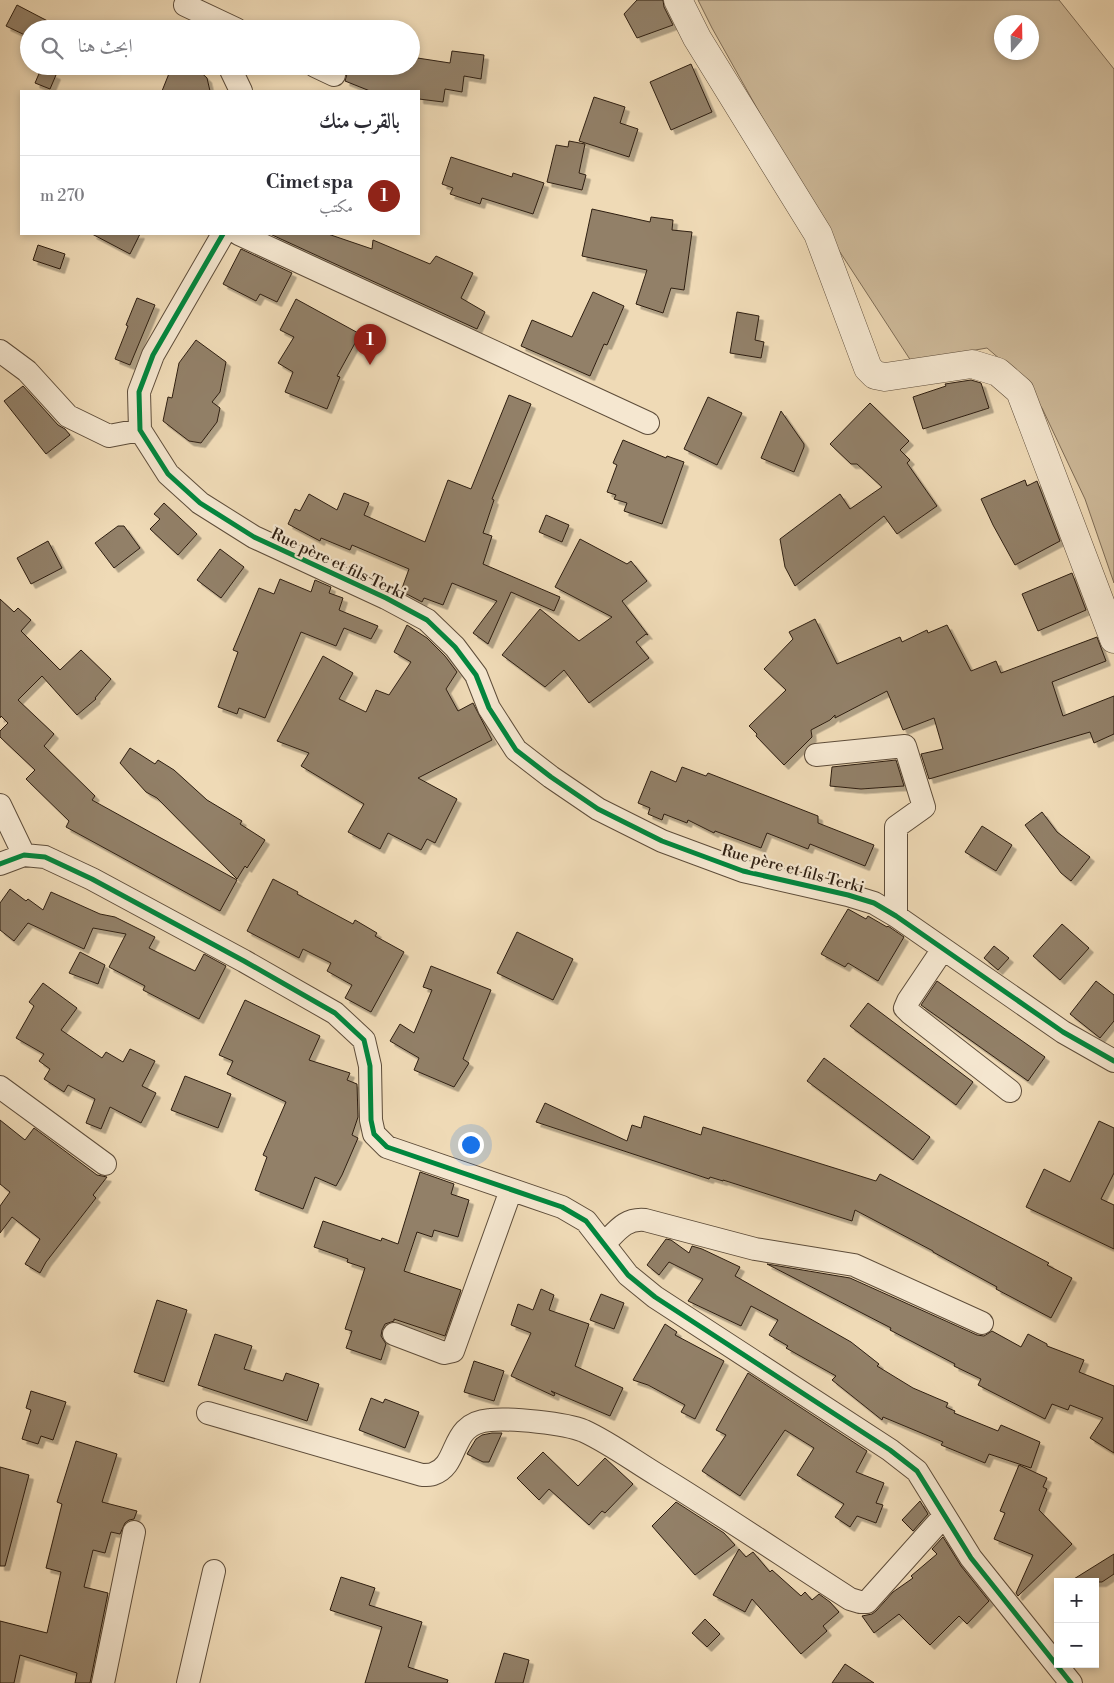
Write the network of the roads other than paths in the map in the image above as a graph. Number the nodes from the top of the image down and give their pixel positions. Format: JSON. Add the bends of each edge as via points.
{"nodes":[{"id":1,"x":678,"y":0,"type":"edge"},
{"id":2,"x":183,"y":2,"type":"edge"},
{"id":3,"x":197,"y":20,"type":"edge"},
{"id":4,"x":218,"y":20,"type":"edge"},
{"id":5,"x":233,"y":75,"type":"edge"},
{"id":6,"x":241,"y":90,"type":"edge"},
{"id":7,"x":222,"y":235,"type":"edge"},
{"id":8,"x":241,"y":235,"type":"edge"},
{"id":9,"x":0,"y":351,"type":"edge"},
{"id":10,"x":648,"y":423,"type":"dead end"},
{"id":11,"x":140,"y":430,"type":"junction"},
{"id":12,"x":1114,"y":639,"type":"edge"},
{"id":13,"x":816,"y":755,"type":"dead end"},
{"id":14,"x":0,"y":805,"type":"edge"},
{"id":15,"x":24,"y":855,"type":"junction"},
{"id":16,"x":0,"y":864,"type":"edge"},
{"id":17,"x":896,"y":916,"type":"junction"},
{"id":18,"x":942,"y":949,"type":"junction"},
{"id":19,"x":1114,"y":1061,"type":"edge"},
{"id":20,"x":0,"y":1087,"type":"edge"},
{"id":21,"x":1010,"y":1091,"type":"dead end"},
{"id":22,"x":105,"y":1164,"type":"dead end"},
{"id":23,"x":511,"y":1190,"type":"junction"},
{"id":24,"x":604,"y":1244,"type":"junction"},
{"id":25,"x":982,"y":1323,"type":"dead end"},
{"id":26,"x":394,"y":1334,"type":"dead end"},
{"id":27,"x":208,"y":1414,"type":"dead end"},
{"id":28,"x":944,"y":1516,"type":"junction"},
{"id":29,"x":134,"y":1532,"type":"dead end"},
{"id":30,"x":214,"y":1571,"type":"dead end"},
{"id":31,"x":103,"y":1683,"type":"edge"},
{"id":32,"x":188,"y":1683,"type":"edge"},
{"id":33,"x":1071,"y":1683,"type":"edge"}],
"edges":[{"from":1,"to":12,"type":"street","via":[[697,38],[818,234],[868,368],[875,375],[885,377],[972,364],[998,372],[1020,391]]},
{"from":2,"to":3,"type":"street"},
{"from":2,"to":4,"type":"street"},
{"from":5,"to":6,"type":"street"},
{"from":7,"to":11,"type":"street","via":[[152,355],[139,392]]},
{"from":8,"to":10,"type":"street"},
{"from":9,"to":11,"type":"street","via":[[28,371],[68,416],[109,436]]},
{"from":11,"to":17,"type":"street","name":"Rue père et fils Terki","via":[[168,474],[200,504],[254,537],[427,620],[455,647],[476,675],[489,708],[516,750],[598,810],[662,841],[743,871],[848,895],[874,903]]},
{"from":13,"to":17,"type":"street","via":[[905,746],[924,807],[896,827]]},
{"from":14,"to":15,"type":"street"},
{"from":15,"to":16,"type":"street"},
{"from":15,"to":23,"type":"street","via":[[45,857],[92,880],[335,1013],[364,1040],[370,1066],[374,1134],[387,1147]]},
{"from":17,"to":18,"type":"street","name":"Rue père et fils Terki"},
{"from":18,"to":19,"type":"street","name":"Rue père et fils Terki","via":[[1063,1032]]},
{"from":18,"to":21,"type":"street","via":[[905,1008]]},
{"from":20,"to":22,"type":"street"},
{"from":23,"to":24,"type":"street","via":[[562,1207],[586,1221]]},
{"from":23,"to":26,"type":"street","via":[[453,1352],[444,1353]]},
{"from":24,"to":25,"type":"street","via":[[625,1223],[645,1220],[755,1249],[854,1265]]},
{"from":24,"to":28,"type":"street","via":[[628,1275],[655,1297],[890,1450],[917,1471]]},
{"from":27,"to":28,"type":"street","via":[[422,1475],[441,1469],[467,1427],[478,1422],[518,1420],[583,1431],[674,1485],[850,1599],[860,1602],[867,1602]]},
{"from":28,"to":33,"type":"street","via":[[971,1558]]},
{"from":29,"to":31,"type":"street"},
{"from":30,"to":32,"type":"street"}]}
